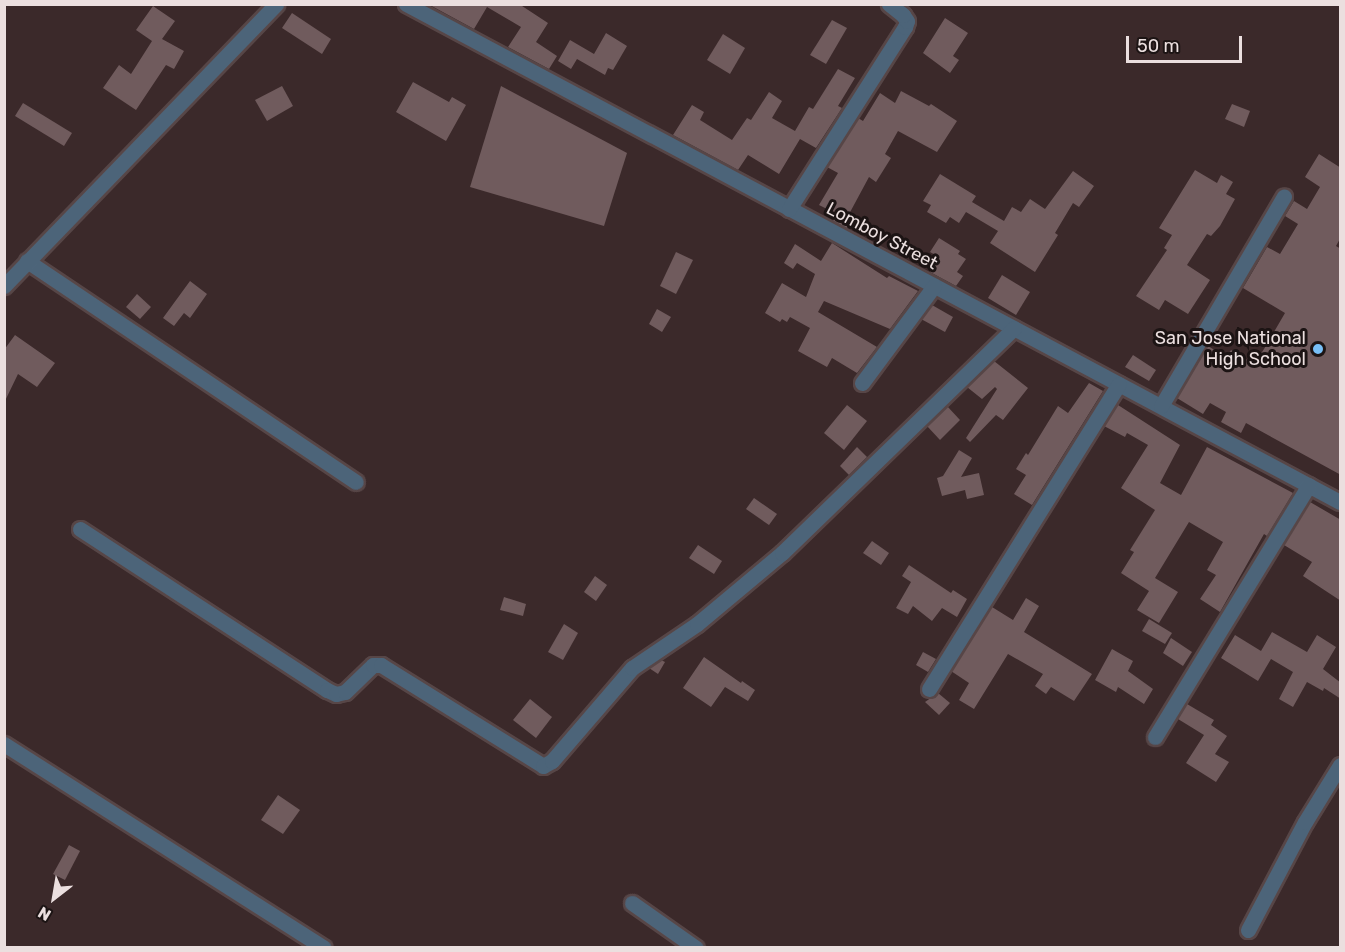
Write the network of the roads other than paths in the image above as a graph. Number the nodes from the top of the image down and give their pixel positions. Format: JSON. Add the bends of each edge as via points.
{"nodes":[{"id":1,"x":276,"y":4,"type":"edge"},
{"id":2,"x":406,"y":4,"type":"edge"},
{"id":3,"x":889,"y":4,"type":"edge"},
{"id":4,"x":1284,"y":196,"type":"dead end"},
{"id":5,"x":789,"y":209,"type":"junction"},
{"id":6,"x":27,"y":261,"type":"junction"},
{"id":7,"x":4,"y":286,"type":"edge"},
{"id":8,"x":934,"y":286,"type":"junction"},
{"id":9,"x":1014,"y":328,"type":"junction"},
{"id":10,"x":862,"y":384,"type":"dead end"},
{"id":11,"x":1119,"y":384,"type":"junction"},
{"id":12,"x":1161,"y":406,"type":"junction"},
{"id":13,"x":356,"y":482,"type":"dead end"},
{"id":14,"x":1309,"y":485,"type":"junction"},
{"id":15,"x":1341,"y":502,"type":"edge"},
{"id":16,"x":80,"y":529,"type":"dead end"},
{"id":17,"x":929,"y":689,"type":"dead end"},
{"id":18,"x":1155,"y":737,"type":"dead end"},
{"id":19,"x":4,"y":744,"type":"edge"},
{"id":20,"x":1341,"y":765,"type":"edge"},
{"id":21,"x":632,"y":903,"type":"dead end"},
{"id":22,"x":1248,"y":930,"type":"dead end"},
{"id":23,"x":324,"y":948,"type":"edge"},
{"id":24,"x":696,"y":948,"type":"edge"}],
"edges":[{"from":1,"to":6,"type":"street"},
{"from":2,"to":5,"type":"street","name":"Lomboy Street"},
{"from":3,"to":5,"type":"street","via":[[903,15],[904,27]]},
{"from":4,"to":12,"type":"street"},
{"from":5,"to":8,"type":"street","name":"Lomboy Street"},
{"from":6,"to":7,"type":"street"},
{"from":6,"to":13,"type":"street"},
{"from":8,"to":9,"type":"street","name":"Lomboy Street"},
{"from":8,"to":10,"type":"street"},
{"from":9,"to":11,"type":"street","name":"Lomboy Street"},
{"from":9,"to":16,"type":"street","via":[[782,553],[697,624],[632,668],[552,761],[543,766],[381,665],[373,665],[345,692],[327,690]]},
{"from":11,"to":12,"type":"street","name":"Lomboy Street"},
{"from":11,"to":17,"type":"street"},
{"from":12,"to":14,"type":"street","name":"Lomboy Street"},
{"from":14,"to":15,"type":"street","name":"Lomboy Street"},
{"from":14,"to":18,"type":"street"},
{"from":19,"to":23,"type":"street"},
{"from":20,"to":22,"type":"street","via":[[1305,822]]},
{"from":21,"to":24,"type":"street"}]}
